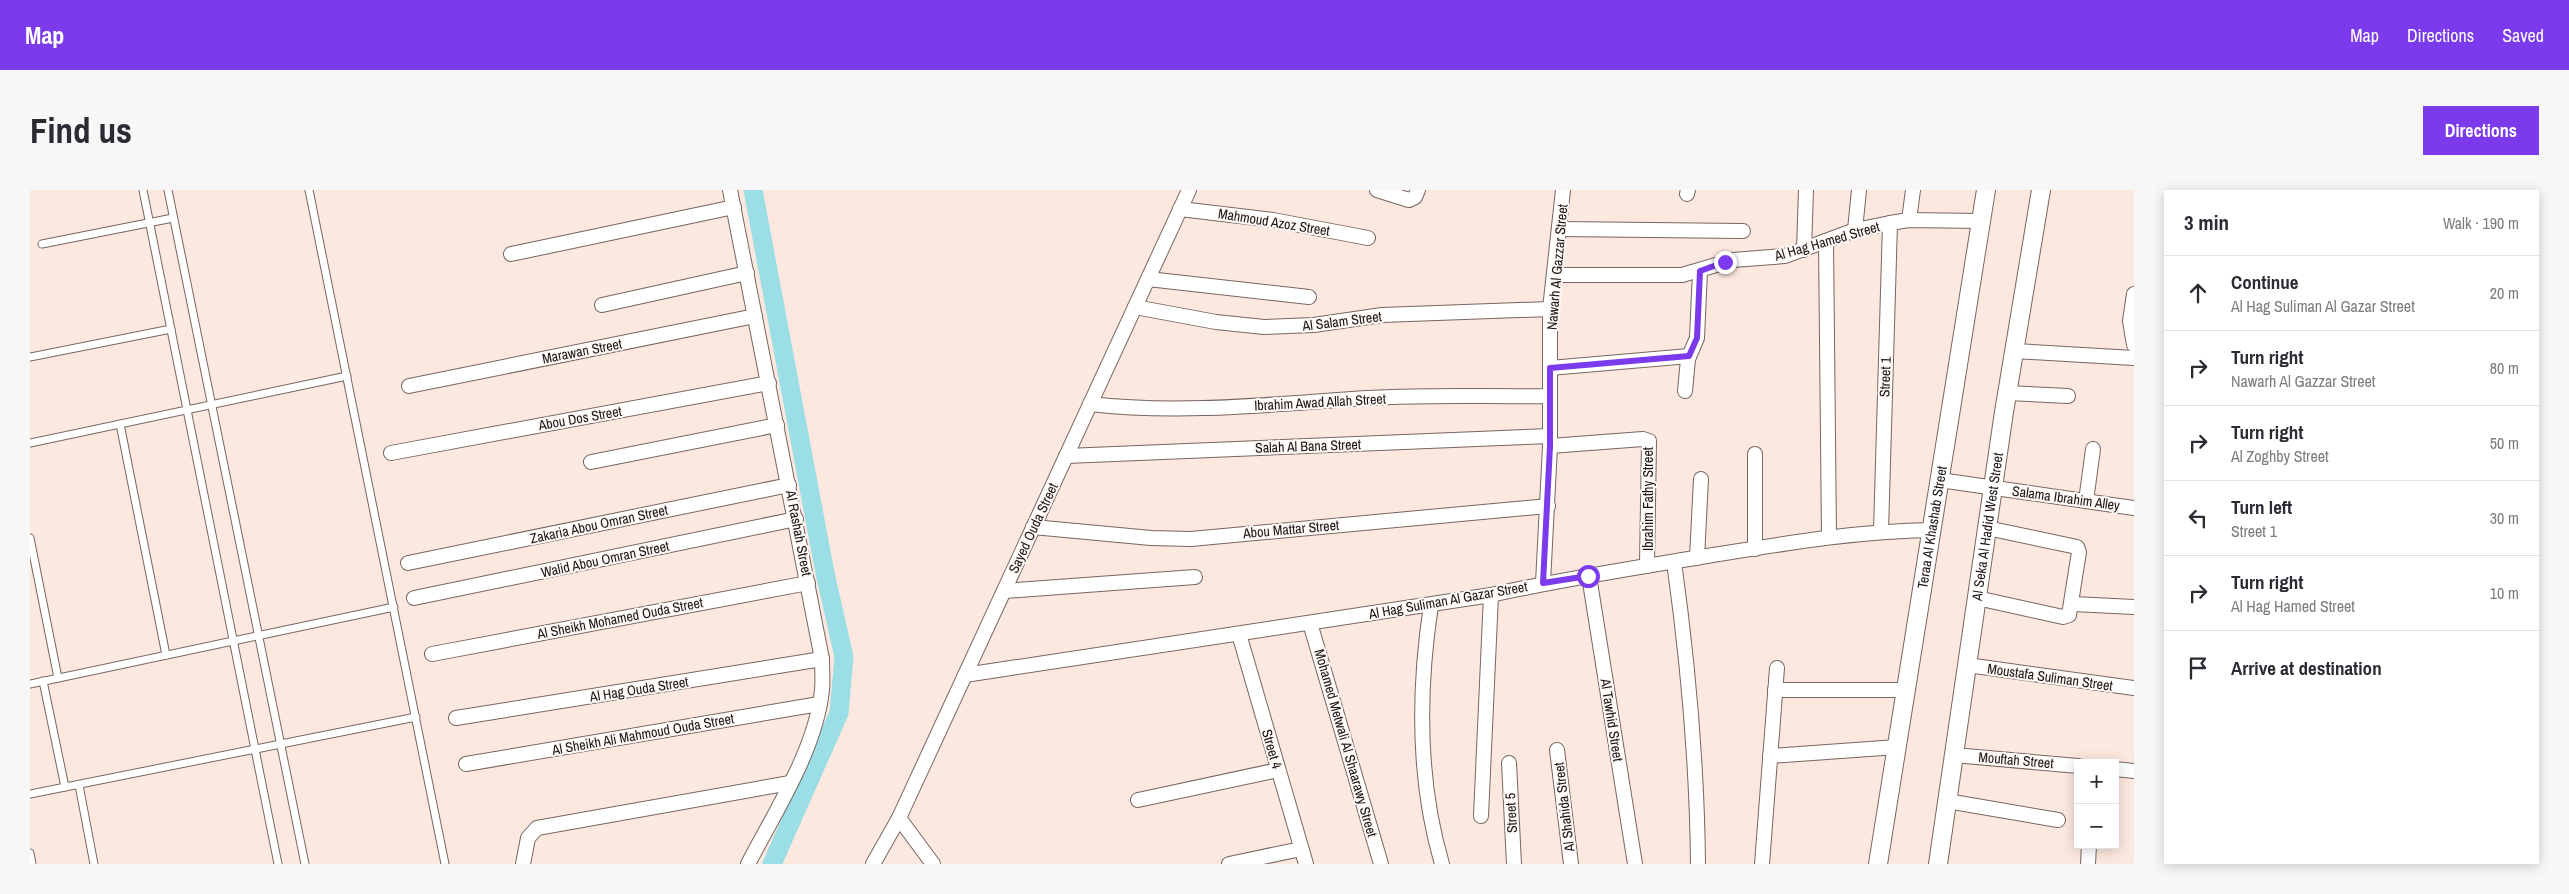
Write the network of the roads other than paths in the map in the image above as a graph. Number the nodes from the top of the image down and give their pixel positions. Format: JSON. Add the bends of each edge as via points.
{"nodes":[{"id":1,"x":143,"y":190,"type":"edge"},
{"id":2,"x":168,"y":190,"type":"edge"},
{"id":3,"x":309,"y":190,"type":"edge"},
{"id":4,"x":730,"y":190,"type":"edge"},
{"id":5,"x":1189,"y":190,"type":"edge"},
{"id":6,"x":1377,"y":190,"type":"edge"},
{"id":7,"x":1418,"y":190,"type":"edge"},
{"id":8,"x":1564,"y":190,"type":"edge"},
{"id":9,"x":1806,"y":190,"type":"edge"},
{"id":10,"x":1859,"y":190,"type":"edge"},
{"id":11,"x":1913,"y":190,"type":"edge"},
{"id":12,"x":1986,"y":190,"type":"edge"},
{"id":13,"x":2041,"y":190,"type":"edge"},
{"id":14,"x":734,"y":207,"type":"junction"},
{"id":15,"x":1180,"y":209,"type":"junction"},
{"id":16,"x":173,"y":218,"type":"junction"},
{"id":17,"x":1909,"y":220,"type":"junction"},
{"id":18,"x":1981,"y":221,"type":"junction"},
{"id":19,"x":150,"y":223,"type":"junction"},
{"id":20,"x":1890,"y":223,"type":"junction"},
{"id":21,"x":1559,"y":229,"type":"junction"},
{"id":22,"x":1742,"y":230,"type":"dead end"},
{"id":23,"x":1855,"y":230,"type":"junction"},
{"id":24,"x":1368,"y":238,"type":"dead end"},
{"id":25,"x":1826,"y":241,"type":"junction"},
{"id":26,"x":42,"y":244,"type":"dead end"},
{"id":27,"x":1804,"y":250,"type":"junction"},
{"id":28,"x":511,"y":254,"type":"dead end"},
{"id":29,"x":1700,"y":271,"type":"junction"},
{"id":30,"x":747,"y":273,"type":"junction"},
{"id":31,"x":1554,"y":275,"type":"junction"},
{"id":32,"x":1148,"y":279,"type":"junction"},
{"id":33,"x":2134,"y":294,"type":"edge"},
{"id":34,"x":1309,"y":297,"type":"dead end"},
{"id":35,"x":602,"y":306,"type":"dead end"},
{"id":36,"x":1135,"y":307,"type":"junction"},
{"id":37,"x":1550,"y":309,"type":"junction"},
{"id":38,"x":756,"y":316,"type":"junction"},
{"id":39,"x":171,"y":329,"type":"junction"},
{"id":40,"x":2133,"y":342,"type":"edge"},
{"id":41,"x":2015,"y":351,"type":"junction"},
{"id":42,"x":1689,"y":356,"type":"junction"},
{"id":43,"x":30,"y":357,"type":"edge"},
{"id":44,"x":2134,"y":358,"type":"edge"},
{"id":45,"x":1550,"y":368,"type":"junction"},
{"id":46,"x":347,"y":376,"type":"junction"},
{"id":47,"x":769,"y":383,"type":"junction"},
{"id":48,"x":409,"y":386,"type":"dead end"},
{"id":49,"x":1685,"y":391,"type":"dead end"},
{"id":50,"x":2008,"y":393,"type":"junction"},
{"id":51,"x":1550,"y":396,"type":"junction"},
{"id":52,"x":2068,"y":396,"type":"dead end"},
{"id":53,"x":212,"y":404,"type":"junction"},
{"id":54,"x":1090,"y":404,"type":"junction"},
{"id":55,"x":187,"y":410,"type":"junction"},
{"id":56,"x":120,"y":424,"type":"junction"},
{"id":57,"x":777,"y":425,"type":"junction"},
{"id":58,"x":1550,"y":441,"type":"junction"},
{"id":59,"x":30,"y":443,"type":"edge"},
{"id":60,"x":2092,"y":449,"type":"dead end"},
{"id":61,"x":391,"y":452,"type":"dead end"},
{"id":62,"x":1755,"y":454,"type":"dead end"},
{"id":63,"x":1066,"y":456,"type":"junction"},
{"id":64,"x":591,"y":462,"type":"dead end"},
{"id":65,"x":1701,"y":479,"type":"dead end"},
{"id":66,"x":1940,"y":480,"type":"junction"},
{"id":67,"x":789,"y":485,"type":"junction"},
{"id":68,"x":1994,"y":488,"type":"junction"},
{"id":69,"x":2086,"y":502,"type":"junction"},
{"id":70,"x":1548,"y":506,"type":"junction"},
{"id":71,"x":2134,"y":508,"type":"edge"},
{"id":72,"x":796,"y":519,"type":"junction"},
{"id":73,"x":1033,"y":527,"type":"junction"},
{"id":74,"x":1986,"y":528,"type":"junction"},
{"id":75,"x":1932,"y":530,"type":"junction"},
{"id":76,"x":1881,"y":531,"type":"junction"},
{"id":77,"x":1829,"y":537,"type":"junction"},
{"id":78,"x":30,"y":538,"type":"edge"},
{"id":79,"x":1755,"y":549,"type":"junction"},
{"id":80,"x":1697,"y":558,"type":"junction"},
{"id":81,"x":1674,"y":562,"type":"junction"},
{"id":82,"x":408,"y":563,"type":"dead end"},
{"id":83,"x":1647,"y":566,"type":"junction"},
{"id":84,"x":1588,"y":576,"type":"junction"},
{"id":85,"x":1195,"y":577,"type":"dead end"},
{"id":86,"x":808,"y":582,"type":"junction"},
{"id":87,"x":1543,"y":583,"type":"junction"},
{"id":88,"x":1004,"y":591,"type":"junction"},
{"id":89,"x":1491,"y":595,"type":"junction"},
{"id":90,"x":414,"y":598,"type":"dead end"},
{"id":91,"x":1977,"y":598,"type":"junction"},
{"id":92,"x":1431,"y":604,"type":"junction"},
{"id":93,"x":2073,"y":604,"type":"junction"},
{"id":94,"x":394,"y":607,"type":"junction"},
{"id":95,"x":2134,"y":607,"type":"edge"},
{"id":96,"x":1310,"y":623,"type":"junction"},
{"id":97,"x":1239,"y":634,"type":"junction"},
{"id":98,"x":259,"y":636,"type":"junction"},
{"id":99,"x":232,"y":641,"type":"junction"},
{"id":100,"x":432,"y":654,"type":"dead end"},
{"id":101,"x":166,"y":655,"type":"junction"},
{"id":102,"x":822,"y":659,"type":"junction"},
{"id":103,"x":1967,"y":665,"type":"junction"},
{"id":104,"x":1777,"y":668,"type":"dead end"},
{"id":105,"x":965,"y":675,"type":"junction"},
{"id":106,"x":58,"y":678,"type":"junction"},
{"id":107,"x":43,"y":681,"type":"junction"},
{"id":108,"x":30,"y":684,"type":"edge"},
{"id":109,"x":2134,"y":688,"type":"edge"},
{"id":110,"x":1775,"y":690,"type":"junction"},
{"id":111,"x":1906,"y":690,"type":"junction"},
{"id":112,"x":819,"y":704,"type":"junction"},
{"id":113,"x":416,"y":717,"type":"junction"},
{"id":114,"x":456,"y":718,"type":"dead end"},
{"id":115,"x":281,"y":744,"type":"junction"},
{"id":116,"x":1897,"y":747,"type":"junction"},
{"id":117,"x":254,"y":750,"type":"junction"},
{"id":118,"x":1557,"y":750,"type":"dead end"},
{"id":119,"x":1954,"y":755,"type":"junction"},
{"id":120,"x":1770,"y":756,"type":"junction"},
{"id":121,"x":1508,"y":763,"type":"dead end"},
{"id":122,"x":466,"y":764,"type":"dead end"},
{"id":123,"x":2074,"y":766,"type":"edge"},
{"id":124,"x":2119,"y":769,"type":"edge"},
{"id":125,"x":1278,"y":770,"type":"junction"},
{"id":126,"x":2134,"y":771,"type":"edge"},
{"id":127,"x":790,"y":783,"type":"junction"},
{"id":128,"x":78,"y":785,"type":"junction"},
{"id":129,"x":65,"y":787,"type":"junction"},
{"id":130,"x":30,"y":794,"type":"edge"},
{"id":131,"x":1138,"y":800,"type":"dead end"},
{"id":132,"x":1948,"y":801,"type":"junction"},
{"id":133,"x":1481,"y":816,"type":"dead end"},
{"id":134,"x":899,"y":818,"type":"junction"},
{"id":135,"x":2058,"y":820,"type":"dead end"},
{"id":136,"x":1301,"y":849,"type":"junction"},
{"id":137,"x":2089,"y":849,"type":"edge"},
{"id":138,"x":30,"y":853,"type":"edge"},
{"id":139,"x":32,"y":864,"type":"edge"},
{"id":140,"x":94,"y":864,"type":"edge"},
{"id":141,"x":278,"y":864,"type":"edge"},
{"id":142,"x":305,"y":864,"type":"edge"},
{"id":143,"x":446,"y":864,"type":"edge"},
{"id":144,"x":523,"y":864,"type":"edge"},
{"id":145,"x":748,"y":864,"type":"edge"},
{"id":146,"x":873,"y":864,"type":"edge"},
{"id":147,"x":933,"y":864,"type":"edge"},
{"id":148,"x":1228,"y":864,"type":"edge"},
{"id":149,"x":1306,"y":864,"type":"edge"},
{"id":150,"x":1381,"y":864,"type":"edge"},
{"id":151,"x":1442,"y":864,"type":"edge"},
{"id":152,"x":1514,"y":864,"type":"edge"},
{"id":153,"x":1571,"y":864,"type":"edge"},
{"id":154,"x":1635,"y":864,"type":"edge"},
{"id":155,"x":1698,"y":864,"type":"edge"},
{"id":156,"x":1762,"y":864,"type":"edge"},
{"id":157,"x":1878,"y":864,"type":"edge"},
{"id":158,"x":1938,"y":864,"type":"edge"},
{"id":159,"x":2088,"y":864,"type":"edge"}],
"edges":[{"from":1,"to":19,"type":"lane"},
{"from":2,"to":16,"type":"lane"},
{"from":3,"to":46,"type":"lane"},
{"from":4,"to":14,"type":"street","name":"Al Rashah Street"},
{"from":5,"to":15,"type":"street","name":"Sayed Ouda Street"},
{"from":6,"to":7,"type":"street","via":[[1409,200]]},
{"from":8,"to":21,"type":"street","name":"Nawarh Al Gazzar Street"},
{"from":9,"to":27,"type":"street"},
{"from":10,"to":23,"type":"street"},
{"from":11,"to":17,"type":"street"},
{"from":12,"to":18,"type":"street","name":"Teraa Al Khashab Street"},
{"from":13,"to":41,"type":"street","name":"Al Seka Al Hadid West Street"},
{"from":14,"to":28,"type":"street"},
{"from":14,"to":30,"type":"street","name":"Al Rashah Street"},
{"from":15,"to":24,"type":"street","name":"Mahmoud Azoz Street","via":[[1273,220]]},
{"from":15,"to":32,"type":"street","name":"Sayed Ouda Street"},
{"from":16,"to":19,"type":"lane"},
{"from":16,"to":53,"type":"lane"},
{"from":17,"to":18,"type":"street","name":"Al Hag Hamed Street"},
{"from":17,"to":20,"type":"street","name":"Al Hag Hamed Street"},
{"from":18,"to":66,"type":"street","name":"Teraa Al Khashab Street"},
{"from":19,"to":26,"type":"lane"},
{"from":19,"to":39,"type":"lane"},
{"from":20,"to":23,"type":"street","name":"Al Hag Hamed Street"},
{"from":20,"to":76,"type":"street","name":"Street 1"},
{"from":21,"to":22,"type":"street"},
{"from":21,"to":31,"type":"street","name":"Nawarh Al Gazzar Street"},
{"from":23,"to":25,"type":"street","name":"Al Hag Hamed Street"},
{"from":25,"to":27,"type":"street","name":"Al Hag Hamed Street"},
{"from":25,"to":77,"type":"street"},
{"from":27,"to":29,"type":"street","name":"Al Hag Hamed Street","via":[[1775,257],[1733,260]]},
{"from":29,"to":31,"type":"street","name":"Al Hag Hamed Street","via":[[1682,274]]},
{"from":29,"to":42,"type":"street","via":[[1697,338]]},
{"from":30,"to":35,"type":"street"},
{"from":30,"to":38,"type":"street","name":"Al Rashah Street"},
{"from":31,"to":37,"type":"street","name":"Nawarh Al Gazzar Street"},
{"from":32,"to":34,"type":"street"},
{"from":32,"to":36,"type":"street","name":"Sayed Ouda Street"},
{"from":33,"to":40,"type":"street","via":[[2130,321]]},
{"from":36,"to":37,"type":"street","name":"Al Salam Street","via":[[1264,327],[1314,325],[1382,315]]},
{"from":36,"to":54,"type":"street","name":"Sayed Ouda Street"},
{"from":37,"to":45,"type":"street","name":"Nawarh Al Gazzar Street"},
{"from":38,"to":47,"type":"street","name":"Al Rashah Street"},
{"from":38,"to":48,"type":"street","name":"Marawan Street"},
{"from":39,"to":43,"type":"lane"},
{"from":39,"to":55,"type":"lane"},
{"from":41,"to":44,"type":"street"},
{"from":41,"to":50,"type":"street","name":"Al Seka Al Hadid West Street"},
{"from":42,"to":45,"type":"street"},
{"from":42,"to":49,"type":"street"},
{"from":45,"to":51,"type":"street","name":"Nawarh Al Gazzar Street"},
{"from":46,"to":53,"type":"lane"},
{"from":46,"to":94,"type":"lane"},
{"from":47,"to":57,"type":"street","name":"Al Rashah Street"},
{"from":47,"to":61,"type":"street","name":"Abou Dos Street"},
{"from":50,"to":52,"type":"street"},
{"from":50,"to":68,"type":"street","name":"Al Seka Al Hadid West Street"},
{"from":51,"to":54,"type":"street","name":"Ibrahim Awad Allah Street","via":[[1353,399],[1282,405],[1158,408]]},
{"from":51,"to":58,"type":"street","name":"Nawarh Al Gazzar Street"},
{"from":53,"to":55,"type":"lane"},
{"from":53,"to":98,"type":"lane"},
{"from":54,"to":63,"type":"street","name":"Sayed Ouda Street"},
{"from":55,"to":56,"type":"lane"},
{"from":55,"to":99,"type":"lane"},
{"from":56,"to":59,"type":"lane"},
{"from":56,"to":101,"type":"lane"},
{"from":57,"to":64,"type":"street"},
{"from":57,"to":67,"type":"street","name":"Al Rashah Street"},
{"from":58,"to":63,"type":"street","name":"Salah Al Bana Street"},
{"from":58,"to":70,"type":"street","name":"Nawarh Al Gazzar Street"},
{"from":58,"to":83,"type":"street","name":"Ibrahim Fathy Street","via":[[1649,441]]},
{"from":60,"to":69,"type":"street"},
{"from":62,"to":79,"type":"street"},
{"from":63,"to":73,"type":"street","name":"Sayed Ouda Street"},
{"from":65,"to":80,"type":"street"},
{"from":66,"to":68,"type":"street","name":"Salama Ibrahim Alley"},
{"from":66,"to":75,"type":"street","name":"Teraa Al Khashab Street"},
{"from":67,"to":72,"type":"street","name":"Al Rashah Street"},
{"from":67,"to":82,"type":"street","name":"Zakaria Abou Omran Street"},
{"from":68,"to":69,"type":"street","name":"Salama Ibrahim Alley"},
{"from":68,"to":74,"type":"street","name":"Al Seka Al Hadid West Street"},
{"from":69,"to":71,"type":"street","name":"Salama Ibrahim Alley"},
{"from":70,"to":73,"type":"street","name":"Abou Mattar Street","via":[[1190,538],[1151,538]]},
{"from":70,"to":87,"type":"street","name":"Nawarh Al Gazzar Street"},
{"from":72,"to":86,"type":"street","name":"Al Rashah Street"},
{"from":72,"to":90,"type":"street","name":"Walid Abou Omran Street"},
{"from":73,"to":88,"type":"street","name":"Sayed Ouda Street"},
{"from":74,"to":91,"type":"street","name":"Al Seka Al Hadid West Street"},
{"from":74,"to":93,"type":"street","via":[[2077,547]]},
{"from":75,"to":76,"type":"street","name":"Al Hag Suliman Al Gazar Street"},
{"from":75,"to":111,"type":"street","name":"Teraa Al Khashab Street"},
{"from":76,"to":77,"type":"street","name":"Al Hag Suliman Al Gazar Street"},
{"from":77,"to":79,"type":"street","name":"Al Hag Suliman Al Gazar Street"},
{"from":78,"to":106,"type":"lane"},
{"from":79,"to":80,"type":"street","name":"Al Hag Suliman Al Gazar Street"},
{"from":80,"to":81,"type":"street","name":"Al Hag Suliman Al Gazar Street"},
{"from":81,"to":83,"type":"street","name":"Al Hag Suliman Al Gazar Street"},
{"from":81,"to":155,"type":"street","via":[[1693,731]]},
{"from":83,"to":84,"type":"street","name":"Al Hag Suliman Al Gazar Street"},
{"from":84,"to":87,"type":"street","name":"Al Hag Suliman Al Gazar Street"},
{"from":84,"to":154,"type":"street","name":"Al Tawhid Street"},
{"from":85,"to":88,"type":"street"},
{"from":86,"to":100,"type":"street","name":"Al Sheikh Mohamed Ouda Street"},
{"from":86,"to":102,"type":"street","name":"Al Rashah Street"},
{"from":87,"to":89,"type":"street","name":"Al Hag Suliman Al Gazar Street"},
{"from":88,"to":105,"type":"street","name":"Sayed Ouda Street"},
{"from":89,"to":92,"type":"street","name":"Al Hag Suliman Al Gazar Street"},
{"from":89,"to":133,"type":"street"},
{"from":91,"to":93,"type":"street","via":[[2063,617],[2069,615]]},
{"from":91,"to":103,"type":"street","name":"Al Seka Al Hadid West Street"},
{"from":92,"to":96,"type":"street","name":"Al Hag Suliman Al Gazar Street"},
{"from":92,"to":151,"type":"street","via":[[1422,662],[1421,723],[1426,784]]},
{"from":93,"to":95,"type":"street"},
{"from":94,"to":98,"type":"lane"},
{"from":94,"to":113,"type":"lane"},
{"from":96,"to":97,"type":"street","name":"Al Hag Suliman Al Gazar Street"},
{"from":96,"to":150,"type":"street","name":"Mohamed Metwali Al Shaarawy Street"},
{"from":97,"to":105,"type":"street","name":"Al Hag Suliman Al Gazar Street"},
{"from":97,"to":125,"type":"street","name":"Street 4"},
{"from":98,"to":99,"type":"lane"},
{"from":98,"to":115,"type":"lane"},
{"from":99,"to":101,"type":"lane"},
{"from":99,"to":117,"type":"lane"},
{"from":101,"to":106,"type":"lane"},
{"from":102,"to":112,"type":"street","name":"Al Rashah Street"},
{"from":102,"to":114,"type":"street","name":"Al Hag Ouda Street"},
{"from":103,"to":109,"type":"street","name":"Moustafa Suliman Street"},
{"from":103,"to":119,"type":"street","name":"Al Seka Al Hadid West Street"},
{"from":104,"to":110,"type":"street"},
{"from":105,"to":134,"type":"street","name":"Sayed Ouda Street"},
{"from":106,"to":107,"type":"lane"},
{"from":107,"to":108,"type":"lane"},
{"from":107,"to":129,"type":"lane"},
{"from":110,"to":111,"type":"street"},
{"from":110,"to":120,"type":"street"},
{"from":111,"to":116,"type":"street","name":"Teraa Al Khashab Street"},
{"from":112,"to":122,"type":"street","name":"Al Sheikh Ali Mahmoud Ouda Street"},
{"from":112,"to":127,"type":"street","name":"Al Rashah Street","via":[[810,737]]},
{"from":113,"to":115,"type":"lane"},
{"from":113,"to":143,"type":"lane"},
{"from":115,"to":117,"type":"lane"},
{"from":115,"to":142,"type":"lane"},
{"from":116,"to":120,"type":"street"},
{"from":116,"to":157,"type":"street","name":"Teraa Al Khashab Street"},
{"from":117,"to":128,"type":"lane"},
{"from":117,"to":141,"type":"lane"},
{"from":118,"to":153,"type":"street","name":"Al Shahida Street"},
{"from":119,"to":123,"type":"street","name":"Mouftah Street"},
{"from":119,"to":132,"type":"street","name":"Al Seka Al Hadid West Street"},
{"from":120,"to":156,"type":"street"},
{"from":121,"to":152,"type":"street","name":"Street 5"},
{"from":124,"to":126,"type":"street"},
{"from":125,"to":131,"type":"street"},
{"from":125,"to":136,"type":"street","name":"Street 4"},
{"from":127,"to":144,"type":"street","via":[[537,828],[528,838]]},
{"from":127,"to":145,"type":"street","name":"Al Rashah Street"},
{"from":128,"to":129,"type":"lane"},
{"from":128,"to":140,"type":"lane"},
{"from":129,"to":130,"type":"lane"},
{"from":132,"to":135,"type":"street"},
{"from":132,"to":158,"type":"street","name":"Al Seka Al Hadid West Street"},
{"from":134,"to":146,"type":"street","name":"Sayed Ouda Street"},
{"from":134,"to":147,"type":"street"},
{"from":136,"to":148,"type":"street"},
{"from":136,"to":149,"type":"street","name":"Street 4"},
{"from":137,"to":159,"type":"street"},
{"from":138,"to":139,"type":"lane"}]}
